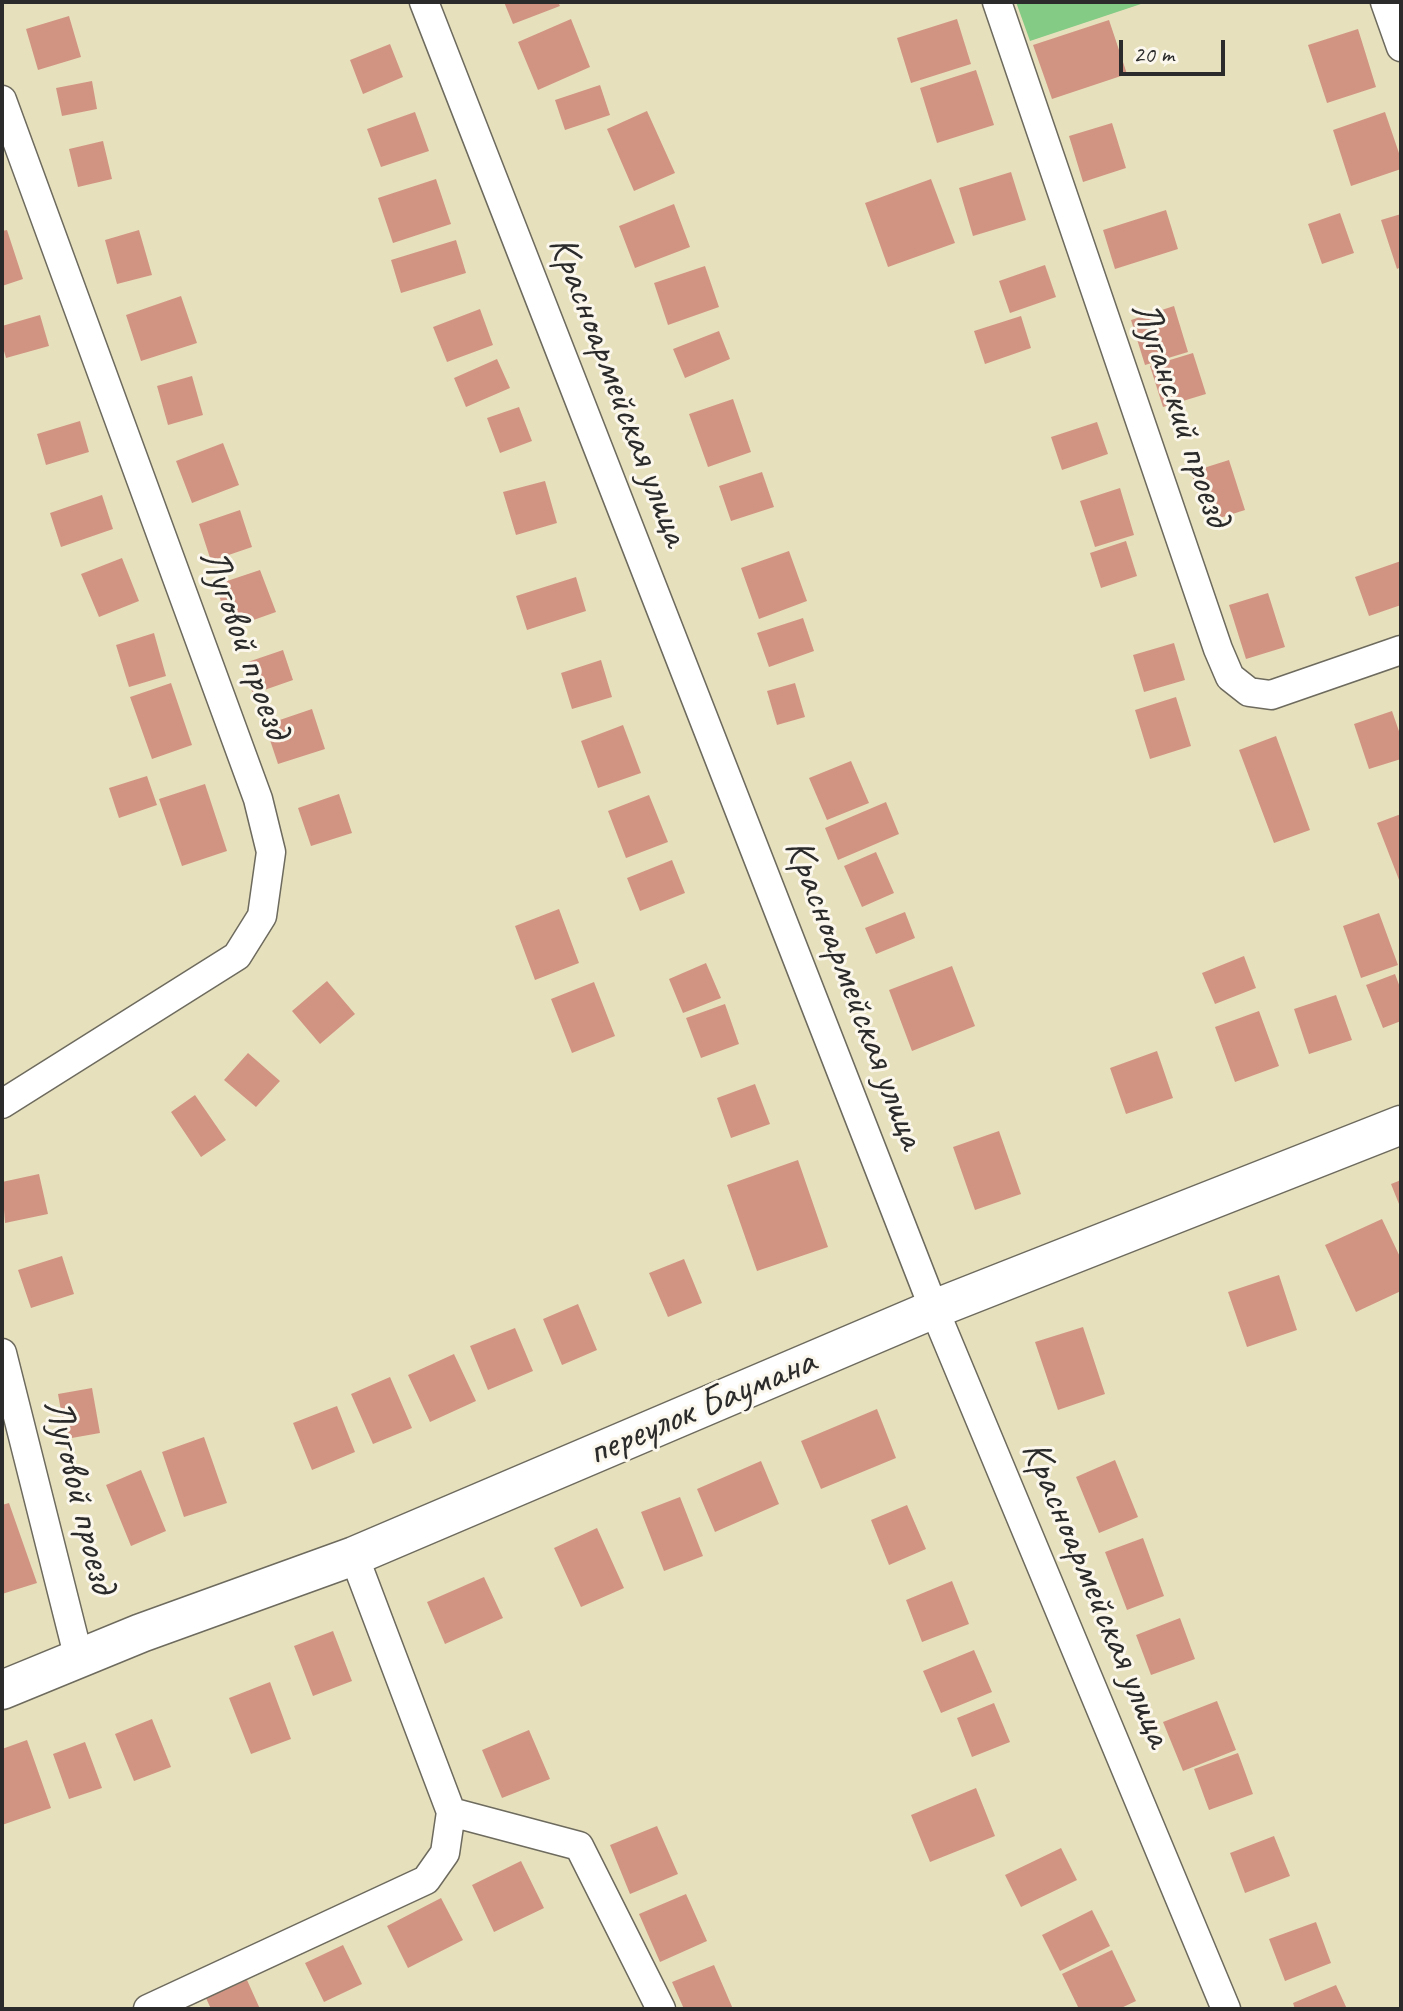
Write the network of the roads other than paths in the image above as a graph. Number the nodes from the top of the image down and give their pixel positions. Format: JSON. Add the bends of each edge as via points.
{"nodes":[{"id":1,"x":424,"y":2,"type":"edge"},
{"id":2,"x":997,"y":2,"type":"edge"},
{"id":3,"x":1385,"y":2,"type":"edge"},
{"id":4,"x":1401,"y":47,"type":"edge"},
{"id":5,"x":2,"y":100,"type":"edge"},
{"id":6,"x":1401,"y":650,"type":"edge"},
{"id":7,"x":2,"y":1104,"type":"edge"},
{"id":8,"x":1401,"y":1125,"type":"edge"},
{"id":9,"x":934,"y":1309,"type":"junction"},
{"id":10,"x":2,"y":1353,"type":"edge"},
{"id":11,"x":354,"y":1556,"type":"junction"},
{"id":12,"x":79,"y":1659,"type":"junction"},
{"id":13,"x":2,"y":1690,"type":"edge"},
{"id":14,"x":451,"y":1812,"type":"junction"},
{"id":15,"x":148,"y":2009,"type":"edge"},
{"id":16,"x":661,"y":2009,"type":"edge"},
{"id":17,"x":1226,"y":2009,"type":"edge"}],
"edges":[{"from":1,"to":9,"type":"street","name":"Красноармейская улица"},
{"from":2,"to":6,"type":"street","name":"Луганский проезд","via":[[1230,677],[1249,692],[1271,695]]},
{"from":3,"to":4,"type":"street"},
{"from":5,"to":7,"type":"street","name":"Луговой проезд","via":[[258,799],[271,852],[262,916],[237,956]]},
{"from":8,"to":9,"type":"street","name":"переулок Баумана"},
{"from":9,"to":11,"type":"street","name":"переулок Баумана"},
{"from":9,"to":17,"type":"street","name":"Красноармейская улица"},
{"from":10,"to":12,"type":"street","name":"Луговой проезд"},
{"from":11,"to":12,"type":"street","name":"переулок Баумана"},
{"from":11,"to":14,"type":"street"},
{"from":12,"to":13,"type":"street","name":"переулок Баумана"},
{"from":14,"to":15,"type":"street","via":[[445,1853],[426,1880]]},
{"from":14,"to":16,"type":"street","via":[[579,1846]]}]}
